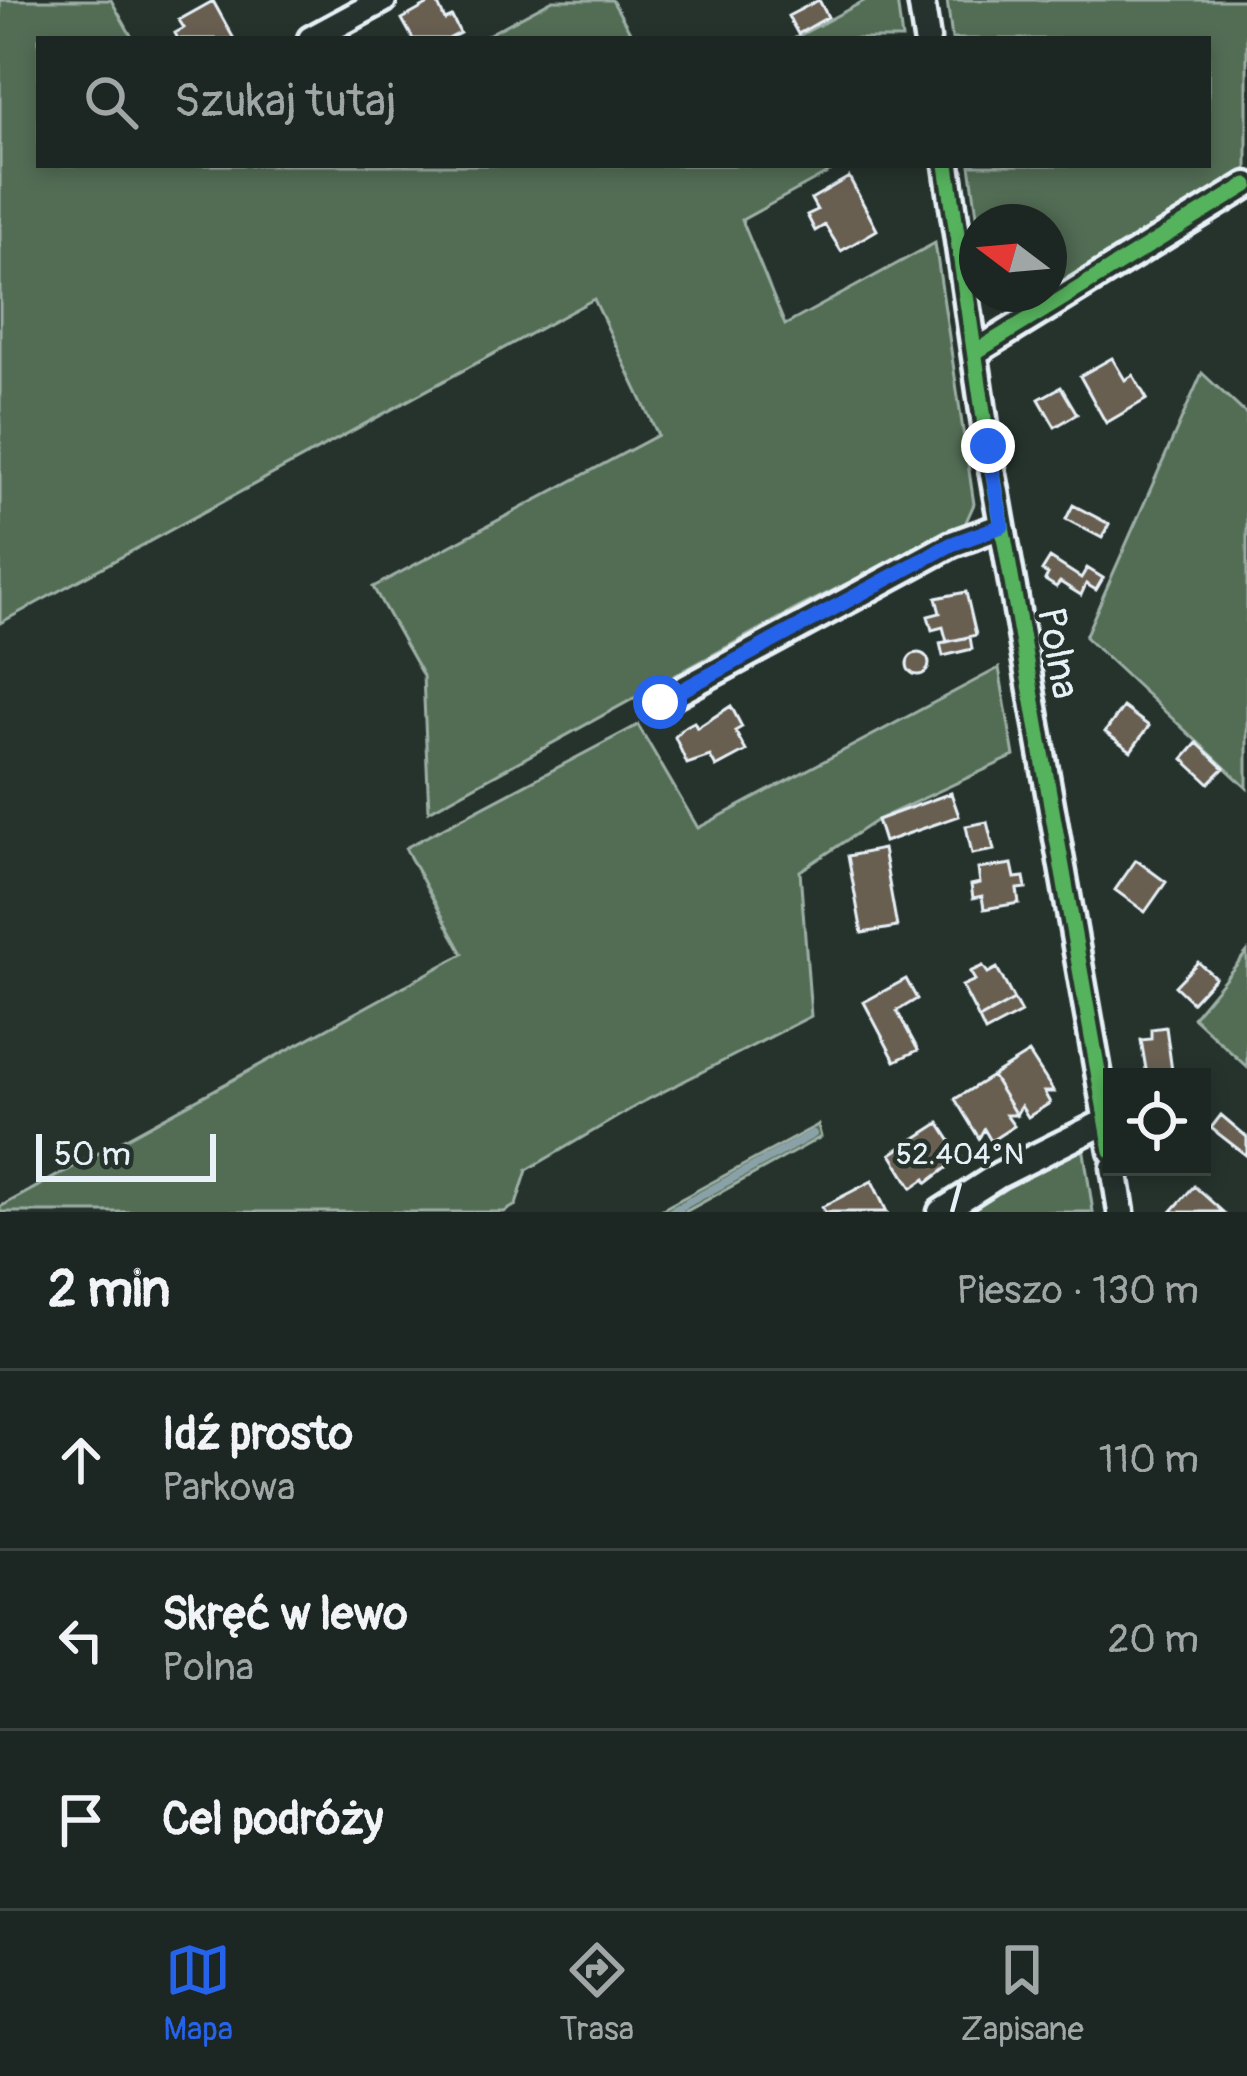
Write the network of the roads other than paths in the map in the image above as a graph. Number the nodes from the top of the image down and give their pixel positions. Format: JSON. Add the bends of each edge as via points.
{"nodes":[{"id":1,"x":383,"y":0,"type":"edge"},
{"id":2,"x":921,"y":0,"type":"edge"},
{"id":3,"x":317,"y":36,"type":"edge"},
{"id":4,"x":927,"y":36,"type":"edge"},
{"id":5,"x":947,"y":168,"type":"edge"},
{"id":6,"x":1246,"y":186,"type":"edge"},
{"id":7,"x":977,"y":351,"type":"junction"},
{"id":8,"x":1002,"y":526,"type":"junction"},
{"id":9,"x":660,"y":702,"type":"dead end"},
{"id":10,"x":1103,"y":1098,"type":"edge"},
{"id":11,"x":1103,"y":1123,"type":"edge"},
{"id":12,"x":1115,"y":1176,"type":"edge"},
{"id":13,"x":941,"y":1212,"type":"edge"},
{"id":14,"x":1121,"y":1212,"type":"edge"}],
"edges":[{"from":1,"to":3,"type":"street"},
{"from":2,"to":4,"type":"street"},
{"from":5,"to":7,"type":"street","name":"Polna"},
{"from":6,"to":7,"type":"street"},
{"from":7,"to":8,"type":"street","name":"Polna"},
{"from":8,"to":9,"type":"street","via":[[952,544]]},
{"from":8,"to":10,"type":"street","name":"Polna"},
{"from":11,"to":13,"type":"street"},
{"from":12,"to":14,"type":"street"}]}
